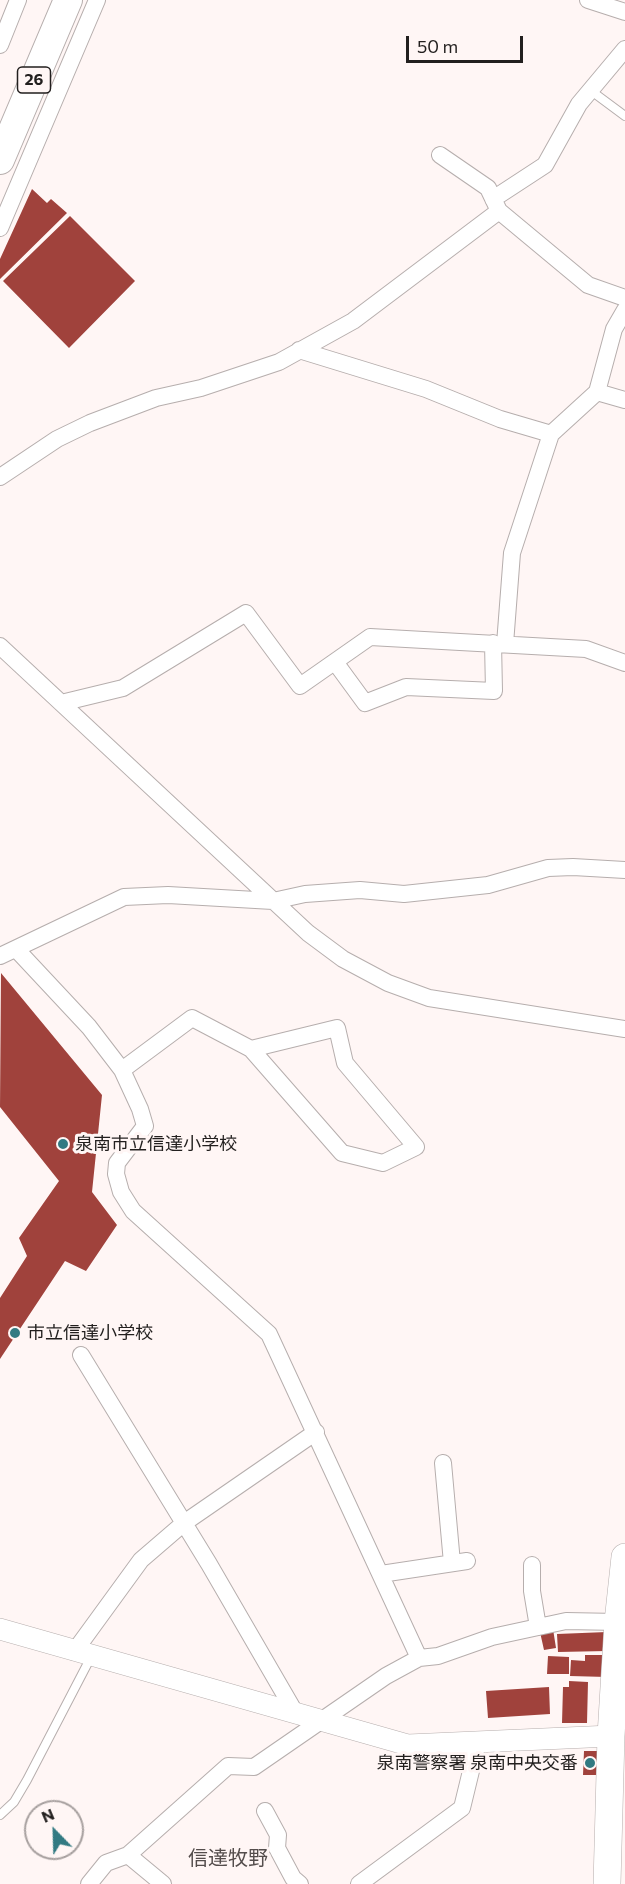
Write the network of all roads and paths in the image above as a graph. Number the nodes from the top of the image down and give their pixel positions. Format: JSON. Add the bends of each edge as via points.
{"nodes":[{"id":1,"x":18,"y":0,"type":"edge"},
{"id":2,"x":48,"y":0,"type":"edge"},
{"id":3,"x":68,"y":0,"type":"edge"},
{"id":4,"x":97,"y":0,"type":"edge"},
{"id":5,"x":588,"y":0,"type":"edge"},
{"id":6,"x":625,"y":12,"type":"edge"},
{"id":7,"x":0,"y":45,"type":"edge"},
{"id":8,"x":625,"y":49,"type":"edge"},
{"id":9,"x":590,"y":90,"type":"junction"},
{"id":10,"x":625,"y":116,"type":"edge"},
{"id":11,"x":0,"y":117,"type":"edge"},
{"id":12,"x":440,"y":155,"type":"dead end"},
{"id":13,"x":0,"y":160,"type":"edge"},
{"id":14,"x":496,"y":205,"type":"junction"},
{"id":15,"x":0,"y":228,"type":"edge"},
{"id":16,"x":625,"y":298,"type":"edge"},
{"id":17,"x":625,"y":310,"type":"edge"},
{"id":18,"x":298,"y":350,"type":"junction"},
{"id":19,"x":597,"y":392,"type":"junction"},
{"id":20,"x":625,"y":400,"type":"edge"},
{"id":21,"x":551,"y":434,"type":"junction"},
{"id":22,"x":0,"y":477,"type":"edge"},
{"id":23,"x":499,"y":643,"type":"junction"},
{"id":24,"x":0,"y":646,"type":"edge"},
{"id":25,"x":335,"y":662,"type":"junction"},
{"id":26,"x":625,"y":663,"type":"edge"},
{"id":27,"x":61,"y":703,"type":"junction"},
{"id":28,"x":625,"y":870,"type":"edge"},
{"id":29,"x":273,"y":901,"type":"junction"},
{"id":30,"x":17,"y":950,"type":"junction"},
{"id":31,"x":0,"y":957,"type":"edge"},
{"id":32,"x":625,"y":1029,"type":"edge"},
{"id":33,"x":251,"y":1049,"type":"junction"},
{"id":34,"x":122,"y":1070,"type":"junction"},
{"id":35,"x":81,"y":1355,"type":"dead end"},
{"id":36,"x":316,"y":1432,"type":"junction"},
{"id":37,"x":443,"y":1463,"type":"dead end"},
{"id":38,"x":184,"y":1523,"type":"junction"},
{"id":39,"x":532,"y":1565,"type":"dead end"},
{"id":40,"x":624,"y":1572,"type":"edge"},
{"id":41,"x":381,"y":1574,"type":"junction"},
{"id":42,"x":618,"y":1622,"type":"junction"},
{"id":43,"x":538,"y":1627,"type":"junction"},
{"id":44,"x":0,"y":1629,"type":"edge"},
{"id":45,"x":83,"y":1654,"type":"junction"},
{"id":46,"x":419,"y":1658,"type":"junction"},
{"id":47,"x":296,"y":1714,"type":"junction"},
{"id":48,"x":321,"y":1721,"type":"junction"},
{"id":49,"x":611,"y":1736,"type":"junction"},
{"id":50,"x":478,"y":1743,"type":"junction"},
{"id":51,"x":266,"y":1811,"type":"dead end"},
{"id":52,"x":0,"y":1815,"type":"edge"},
{"id":53,"x":617,"y":1817,"type":"edge"},
{"id":54,"x":128,"y":1855,"type":"junction"},
{"id":55,"x":89,"y":1884,"type":"edge"},
{"id":56,"x":163,"y":1884,"type":"edge"},
{"id":57,"x":300,"y":1884,"type":"edge"},
{"id":58,"x":359,"y":1884,"type":"edge"},
{"id":59,"x":606,"y":1884,"type":"edge"}],
"edges":[{"from":1,"to":7,"type":"street"},
{"from":2,"to":11,"type":"highway","number":"26"},
{"from":3,"to":13,"type":"highway","number":"26"},
{"from":4,"to":15,"type":"street"},
{"from":5,"to":6,"type":"street"},
{"from":8,"to":9,"type":"street"},
{"from":9,"to":10,"type":"lane"},
{"from":9,"to":14,"type":"street","via":[[545,165]]},
{"from":12,"to":14,"type":"street","via":[[488,188]]},
{"from":14,"to":16,"type":"street","via":[[588,285]]},
{"from":14,"to":18,"type":"street","via":[[353,321]]},
{"from":17,"to":19,"type":"street","via":[[614,329]]},
{"from":18,"to":21,"type":"street","via":[[426,389],[500,419]]},
{"from":18,"to":22,"type":"street","via":[[279,362],[201,388],[156,398],[90,423],[57,439]]},
{"from":19,"to":20,"type":"street"},
{"from":19,"to":21,"type":"street"},
{"from":21,"to":23,"type":"street","via":[[512,553]]},
{"from":23,"to":25,"type":"street","via":[[370,637]]},
{"from":23,"to":25,"type":"street","via":[[494,691],[406,687],[365,703]]},
{"from":23,"to":26,"type":"street","via":[[586,649]]},
{"from":24,"to":27,"type":"street"},
{"from":25,"to":27,"type":"street","via":[[300,686],[246,614],[123,688]]},
{"from":27,"to":29,"type":"street"},
{"from":28,"to":29,"type":"street","via":[[548,868],[489,885],[404,894],[360,890],[316,893]]},
{"from":29,"to":30,"type":"street","via":[[168,895],[124,897]]},
{"from":29,"to":32,"type":"street","via":[[343,959],[388,983],[429,998]]},
{"from":30,"to":31,"type":"street"},
{"from":30,"to":34,"type":"street"},
{"from":33,"to":33,"type":"street","via":[[337,1028],[345,1063],[416,1147],[383,1163],[342,1153]]},
{"from":33,"to":34,"type":"street","via":[[192,1018]]},
{"from":34,"to":36,"type":"street","via":[[145,1126],[117,1162],[121,1192],[133,1211],[269,1334]]},
{"from":35,"to":38,"type":"street"},
{"from":36,"to":38,"type":"street"},
{"from":36,"to":41,"type":"street"},
{"from":37,"to":41,"type":"street","via":[[460,1562]]},
{"from":38,"to":45,"type":"street","via":[[141,1560]]},
{"from":38,"to":47,"type":"street"},
{"from":39,"to":43,"type":"street"},
{"from":40,"to":42,"type":"main road"},
{"from":41,"to":46,"type":"street"},
{"from":42,"to":43,"type":"street","via":[[566,1621]]},
{"from":42,"to":49,"type":"main road"},
{"from":43,"to":46,"type":"street"},
{"from":44,"to":45,"type":"street"},
{"from":45,"to":47,"type":"street"},
{"from":45,"to":52,"type":"lane","via":[[27,1780],[14,1802]]},
{"from":46,"to":48,"type":"street"},
{"from":47,"to":48,"type":"street"},
{"from":48,"to":50,"type":"street","via":[[408,1745]]},
{"from":48,"to":54,"type":"street","via":[[254,1767],[228,1766]]},
{"from":49,"to":50,"type":"street"},
{"from":49,"to":53,"type":"main road"},
{"from":50,"to":58,"type":"street","via":[[462,1809]]},
{"from":51,"to":57,"type":"street","via":[[278,1835],[277,1848]]},
{"from":53,"to":59,"type":"main road"},
{"from":54,"to":55,"type":"street","via":[[106,1863]]},
{"from":54,"to":56,"type":"street"}]}
